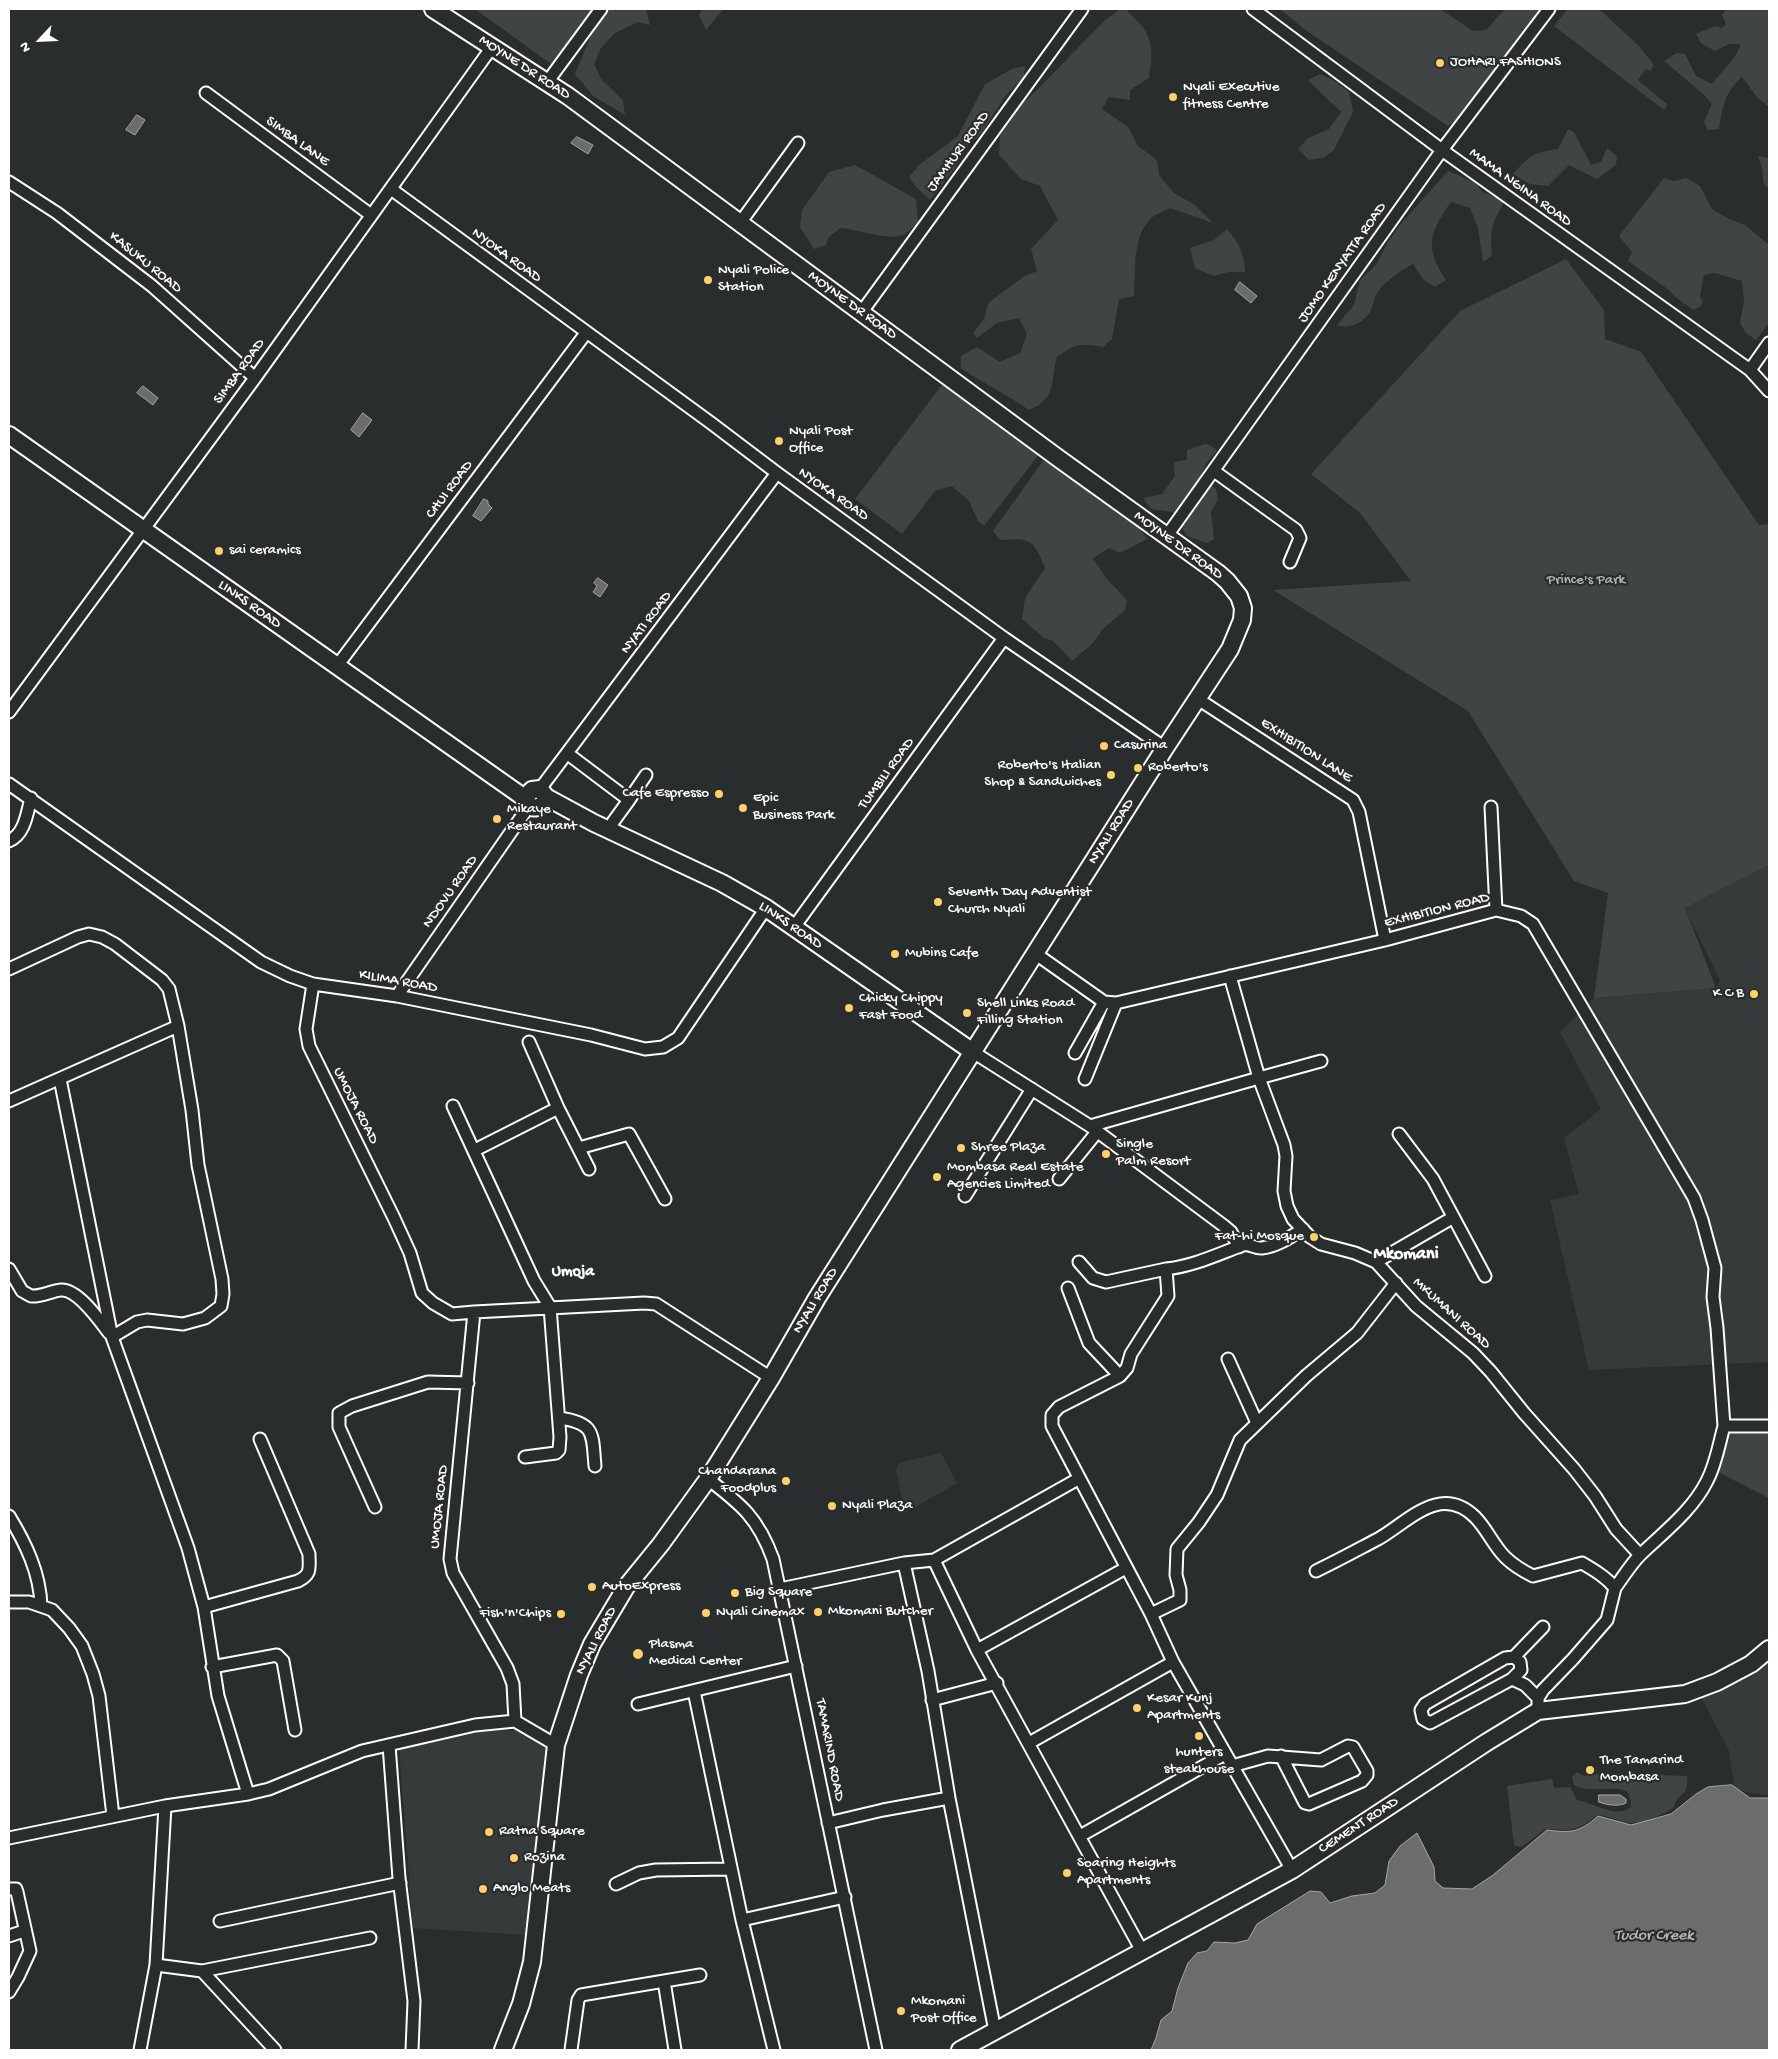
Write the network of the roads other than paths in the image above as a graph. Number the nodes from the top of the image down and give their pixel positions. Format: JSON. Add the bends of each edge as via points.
{"nodes":[{"id":1,"x":432,"y":9,"type":"edge"},
{"id":2,"x":601,"y":9,"type":"edge"},
{"id":3,"x":1082,"y":9,"type":"edge"},
{"id":4,"x":1253,"y":9,"type":"edge"},
{"id":5,"x":1548,"y":9,"type":"edge"},
{"id":6,"x":492,"y":47,"type":"junction"},
{"id":7,"x":548,"y":82,"type":"junction"},
{"id":8,"x":206,"y":93,"type":"dead end"},
{"id":9,"x":798,"y":143,"type":"dead end"},
{"id":10,"x":1442,"y":150,"type":"junction"},
{"id":11,"x":9,"y":182,"type":"edge"},
{"id":12,"x":391,"y":189,"type":"junction"},
{"id":13,"x":371,"y":215,"type":"junction"},
{"id":14,"x":740,"y":223,"type":"junction"},
{"id":15,"x":861,"y":313,"type":"junction"},
{"id":16,"x":586,"y":333,"type":"junction"},
{"id":17,"x":1769,"y":344,"type":"edge"},
{"id":18,"x":1750,"y":370,"type":"junction"},
{"id":19,"x":255,"y":378,"type":"junction"},
{"id":20,"x":1769,"y":391,"type":"edge"},
{"id":21,"x":9,"y":435,"type":"edge"},
{"id":22,"x":1214,"y":471,"type":"junction"},
{"id":23,"x":777,"y":473,"type":"junction"},
{"id":24,"x":144,"y":529,"type":"junction"},
{"id":25,"x":1166,"y":537,"type":"junction"},
{"id":26,"x":1290,"y":562,"type":"dead end"},
{"id":27,"x":1239,"y":596,"type":"joint"},
{"id":28,"x":1004,"y":638,"type":"junction"},
{"id":29,"x":338,"y":666,"type":"junction"},
{"id":30,"x":1198,"y":699,"type":"junction"},
{"id":31,"x":9,"y":712,"type":"edge"},
{"id":32,"x":1165,"y":748,"type":"junction"},
{"id":33,"x":568,"y":754,"type":"junction"},
{"id":34,"x":646,"y":775,"type":"dead end"},
{"id":35,"x":9,"y":784,"type":"edge"},
{"id":36,"x":30,"y":798,"type":"junction"},
{"id":37,"x":536,"y":798,"type":"junction"},
{"id":38,"x":629,"y":800,"type":"junction"},
{"id":39,"x":1490,"y":807,"type":"dead end"},
{"id":40,"x":613,"y":822,"type":"dead end"},
{"id":41,"x":9,"y":840,"type":"edge"},
{"id":42,"x":766,"y":908,"type":"junction"},
{"id":43,"x":1496,"y":910,"type":"junction"},
{"id":44,"x":794,"y":927,"type":"junction"},
{"id":45,"x":1385,"y":940,"type":"junction"},
{"id":46,"x":1036,"y":954,"type":"junction"},
{"id":47,"x":9,"y":969,"type":"edge"},
{"id":48,"x":1230,"y":976,"type":"junction"},
{"id":49,"x":313,"y":984,"type":"junction"},
{"id":50,"x":397,"y":996,"type":"junction"},
{"id":51,"x":1104,"y":1002,"type":"junction"},
{"id":52,"x":1116,"y":1003,"type":"junction"},
{"id":53,"x":178,"y":1026,"type":"junction"},
{"id":54,"x":529,"y":1042,"type":"dead end"},
{"id":55,"x":973,"y":1052,"type":"junction"},
{"id":56,"x":1075,"y":1053,"type":"dead end"},
{"id":57,"x":1321,"y":1061,"type":"dead end"},
{"id":58,"x":1259,"y":1078,"type":"junction"},
{"id":59,"x":1085,"y":1079,"type":"dead end"},
{"id":60,"x":60,"y":1080,"type":"junction"},
{"id":61,"x":1032,"y":1089,"type":"junction"},
{"id":62,"x":9,"y":1101,"type":"edge"},
{"id":63,"x":453,"y":1106,"type":"dead end"},
{"id":64,"x":558,"y":1108,"type":"junction"},
{"id":65,"x":1094,"y":1129,"type":"junction"},
{"id":66,"x":1399,"y":1134,"type":"dead end"},
{"id":67,"x":579,"y":1148,"type":"junction"},
{"id":68,"x":475,"y":1150,"type":"junction"},
{"id":69,"x":589,"y":1169,"type":"dead end"},
{"id":70,"x":1059,"y":1179,"type":"dead end"},
{"id":71,"x":964,"y":1196,"type":"dead end"},
{"id":72,"x":665,"y":1199,"type":"dead end"},
{"id":73,"x":1452,"y":1218,"type":"junction"},
{"id":74,"x":1303,"y":1229,"type":"junction"},
{"id":75,"x":1239,"y":1247,"type":"junction"},
{"id":76,"x":1079,"y":1262,"type":"dead end"},
{"id":77,"x":1376,"y":1262,"type":"junction"},
{"id":78,"x":9,"y":1269,"type":"edge"},
{"id":79,"x":1166,"y":1269,"type":"junction"},
{"id":80,"x":1485,"y":1276,"type":"dead end"},
{"id":81,"x":1396,"y":1283,"type":"junction"},
{"id":82,"x":1068,"y":1288,"type":"dead end"},
{"id":83,"x":550,"y":1307,"type":"junction"},
{"id":84,"x":474,"y":1312,"type":"junction"},
{"id":85,"x":112,"y":1336,"type":"junction"},
{"id":86,"x":1228,"y":1359,"type":"dead end"},
{"id":87,"x":1120,"y":1376,"type":"junction"},
{"id":88,"x":771,"y":1378,"type":"junction"},
{"id":89,"x":468,"y":1383,"type":"junction"},
{"id":90,"x":559,"y":1418,"type":"junction"},
{"id":91,"x":1257,"y":1423,"type":"junction"},
{"id":92,"x":1724,"y":1426,"type":"junction"},
{"id":93,"x":1769,"y":1426,"type":"edge"},
{"id":94,"x":260,"y":1440,"type":"dead end"},
{"id":95,"x":525,"y":1457,"type":"dead end"},
{"id":96,"x":595,"y":1466,"type":"dead end"},
{"id":97,"x":708,"y":1479,"type":"junction"},
{"id":98,"x":1078,"y":1479,"type":"junction"},
{"id":99,"x":375,"y":1507,"type":"dead end"},
{"id":100,"x":9,"y":1516,"type":"edge"},
{"id":101,"x":1640,"y":1555,"type":"junction"},
{"id":102,"x":934,"y":1560,"type":"junction"},
{"id":103,"x":904,"y":1564,"type":"junction"},
{"id":104,"x":1126,"y":1568,"type":"junction"},
{"id":105,"x":1316,"y":1571,"type":"dead end"},
{"id":106,"x":1615,"y":1588,"type":"junction"},
{"id":107,"x":780,"y":1589,"type":"junction"},
{"id":108,"x":9,"y":1602,"type":"edge"},
{"id":109,"x":41,"y":1606,"type":"junction"},
{"id":110,"x":204,"y":1607,"type":"junction"},
{"id":111,"x":1151,"y":1614,"type":"junction"},
{"id":112,"x":1544,"y":1628,"type":"dead end"},
{"id":113,"x":1769,"y":1649,"type":"edge"},
{"id":114,"x":977,"y":1650,"type":"junction"},
{"id":115,"x":1514,"y":1657,"type":"junction"},
{"id":116,"x":1173,"y":1662,"type":"junction"},
{"id":117,"x":796,"y":1666,"type":"junction"},
{"id":118,"x":212,"y":1667,"type":"junction"},
{"id":119,"x":1512,"y":1679,"type":"junction"},
{"id":120,"x":997,"y":1683,"type":"junction"},
{"id":121,"x":694,"y":1691,"type":"junction"},
{"id":122,"x":932,"y":1700,"type":"junction"},
{"id":123,"x":638,"y":1704,"type":"dead end"},
{"id":124,"x":1538,"y":1704,"type":"junction"},
{"id":125,"x":515,"y":1721,"type":"junction"},
{"id":126,"x":296,"y":1730,"type":"dead end"},
{"id":127,"x":1029,"y":1743,"type":"junction"},
{"id":128,"x":389,"y":1745,"type":"junction"},
{"id":129,"x":556,"y":1745,"type":"junction"},
{"id":130,"x":1225,"y":1754,"type":"junction"},
{"id":131,"x":1281,"y":1756,"type":"junction"},
{"id":132,"x":1232,"y":1766,"type":"junction"},
{"id":133,"x":248,"y":1794,"type":"junction"},
{"id":134,"x":949,"y":1798,"type":"junction"},
{"id":135,"x":165,"y":1806,"type":"junction"},
{"id":136,"x":113,"y":1816,"type":"junction"},
{"id":137,"x":828,"y":1823,"type":"junction"},
{"id":138,"x":1080,"y":1836,"type":"junction"},
{"id":139,"x":9,"y":1838,"type":"edge"},
{"id":140,"x":731,"y":1869,"type":"junction"},
{"id":141,"x":1292,"y":1870,"type":"junction"},
{"id":142,"x":400,"y":1883,"type":"junction"},
{"id":143,"x":616,"y":1884,"type":"dead end"},
{"id":144,"x":9,"y":1889,"type":"edge"},
{"id":145,"x":845,"y":1897,"type":"junction"},
{"id":146,"x":220,"y":1920,"type":"dead end"},
{"id":147,"x":742,"y":1920,"type":"junction"},
{"id":148,"x":24,"y":1931,"type":"junction"},
{"id":149,"x":9,"y":1936,"type":"edge"},
{"id":150,"x":370,"y":1938,"type":"dead end"},
{"id":151,"x":1142,"y":1950,"type":"junction"},
{"id":152,"x":156,"y":1965,"type":"junction"},
{"id":153,"x":202,"y":1971,"type":"junction"},
{"id":154,"x":700,"y":1975,"type":"dead end"},
{"id":155,"x":664,"y":1981,"type":"junction"},
{"id":156,"x":9,"y":1992,"type":"edge"},
{"id":157,"x":995,"y":2031,"type":"junction"},
{"id":158,"x":140,"y":2050,"type":"edge"},
{"id":159,"x":275,"y":2050,"type":"edge"},
{"id":160,"x":412,"y":2050,"type":"edge"},
{"id":161,"x":503,"y":2050,"type":"edge"},
{"id":162,"x":571,"y":2050,"type":"edge"},
{"id":163,"x":675,"y":2050,"type":"edge"},
{"id":164,"x":774,"y":2050,"type":"edge"},
{"id":165,"x":876,"y":2050,"type":"edge"},
{"id":166,"x":960,"y":2050,"type":"edge"}],
"edges":[{"from":1,"to":6,"type":"main road","name":"MOYNE DR ROAD"},
{"from":2,"to":7,"type":"street"},
{"from":3,"to":15,"type":"street","name":"JAMHURI ROAD"},
{"from":4,"to":10,"type":"street","name":"MAMA NGINA ROAD"},
{"from":5,"to":10,"type":"street","name":"JOMO KENYATTA ROAD"},
{"from":6,"to":7,"type":"main road","name":"MOYNE DR ROAD"},
{"from":6,"to":12,"type":"street","name":"SIMBA ROAD"},
{"from":7,"to":14,"type":"main road","name":"MOYNE DR ROAD"},
{"from":8,"to":13,"type":"street","name":"SIMBA LANE"},
{"from":9,"to":14,"type":"street"},
{"from":10,"to":18,"type":"street","name":"MAMA NGINA ROAD"},
{"from":10,"to":22,"type":"street","name":"JOMO KENYATTA ROAD"},
{"from":11,"to":19,"type":"street","name":"KASUKU ROAD","via":[[57,213],[152,286]]},
{"from":12,"to":13,"type":"street","name":"SIMBA ROAD"},
{"from":12,"to":16,"type":"street","name":"NYOKA ROAD"},
{"from":13,"to":19,"type":"street","name":"SIMBA ROAD"},
{"from":14,"to":15,"type":"main road","name":"MOYNE DR ROAD"},
{"from":15,"to":25,"type":"main road","name":"MOYNE DR ROAD"},
{"from":16,"to":23,"type":"street","name":"NYOKA ROAD"},
{"from":16,"to":29,"type":"street","name":"CHUI ROAD"},
{"from":17,"to":18,"type":"street"},
{"from":18,"to":20,"type":"street","name":"MAMA NGINA ROAD"},
{"from":19,"to":24,"type":"street","name":"SIMBA ROAD"},
{"from":21,"to":24,"type":"main road","name":"LINKS ROAD"},
{"from":22,"to":25,"type":"street","name":"JOMO KENYATTA ROAD"},
{"from":22,"to":26,"type":"street","via":[[1296,530],[1300,538]]},
{"from":23,"to":28,"type":"street","name":"NYOKA ROAD"},
{"from":23,"to":33,"type":"street","name":"NYATI ROAD"},
{"from":24,"to":29,"type":"main road","name":"LINKS ROAD"},
{"from":24,"to":31,"type":"street","name":"SIMBA ROAD"},
{"from":25,"to":27,"type":"main road","name":"MOYNE DR ROAD","via":[[1218,573]]},
{"from":27,"to":30,"type":"main road","name":"NYALI ROAD","via":[[1243,608],[1238,633]]},
{"from":28,"to":32,"type":"street","name":"NYOKA ROAD"},
{"from":28,"to":44,"type":"street","name":"TUMBILI ROAD"},
{"from":29,"to":37,"type":"main road","name":"LINKS ROAD","via":[[491,774]]},
{"from":30,"to":32,"type":"main road","name":"NYALI ROAD"},
{"from":30,"to":45,"type":"street","name":"EXHIBITION LANE","via":[[1353,800],[1359,812]]},
{"from":32,"to":46,"type":"main road","name":"NYALI ROAD"},
{"from":33,"to":37,"type":"street","name":"NYATI ROAD"},
{"from":33,"to":38,"type":"street"},
{"from":34,"to":38,"type":"street"},
{"from":35,"to":36,"type":"street","name":"KILIMA ROAD"},
{"from":36,"to":41,"type":"street","via":[[25,823]]},
{"from":36,"to":49,"type":"street","name":"KILIMA ROAD","via":[[262,962]]},
{"from":37,"to":42,"type":"main road","name":"LINKS ROAD","via":[[722,883]]},
{"from":37,"to":50,"type":"street","name":"NDOVU ROAD"},
{"from":38,"to":40,"type":"street"},
{"from":39,"to":43,"type":"street"},
{"from":42,"to":44,"type":"main road","name":"LINKS ROAD"},
{"from":42,"to":50,"type":"street","name":"KILIMA ROAD","via":[[678,1038],[663,1047],[645,1049]]},
{"from":43,"to":45,"type":"street","name":"EXHIBITION ROAD"},
{"from":43,"to":92,"type":"street","name":"EXHIBITION ROAD","via":[[1521,916],[1533,924],[1694,1198],[1715,1268],[1713,1297]]},
{"from":44,"to":55,"type":"main road","name":"LINKS ROAD"},
{"from":45,"to":48,"type":"street","name":"EXHIBITION ROAD"},
{"from":46,"to":51,"type":"street"},
{"from":46,"to":55,"type":"main road","name":"NYALI ROAD"},
{"from":47,"to":53,"type":"street","via":[[78,937],[89,934],[102,937],[166,984]]},
{"from":48,"to":52,"type":"street","name":"EXHIBITION ROAD"},
{"from":48,"to":58,"type":"street","name":"MKUMANI ROAD"},
{"from":49,"to":50,"type":"street","name":"KILIMA ROAD"},
{"from":49,"to":84,"type":"street","name":"UMOJA ROAD","via":[[306,1029],[309,1046],[394,1218],[410,1253],[422,1293],[452,1314]]},
{"from":51,"to":52,"type":"street","name":"EXHIBITION ROAD"},
{"from":51,"to":56,"type":"street"},
{"from":52,"to":59,"type":"street"},
{"from":53,"to":60,"type":"street"},
{"from":53,"to":85,"type":"street","via":[[198,1165],[222,1279],[221,1306],[205,1318],[183,1324],[147,1320]]},
{"from":54,"to":64,"type":"street"},
{"from":55,"to":61,"type":"street"},
{"from":55,"to":88,"type":"main road","name":"NYALI ROAD","via":[[817,1298]]},
{"from":57,"to":58,"type":"street"},
{"from":58,"to":65,"type":"street"},
{"from":58,"to":74,"type":"street","name":"MKUMANI ROAD","via":[[1284,1145],[1287,1206]]},
{"from":60,"to":62,"type":"street"},
{"from":60,"to":85,"type":"street"},
{"from":61,"to":65,"type":"street"},
{"from":61,"to":71,"type":"street"},
{"from":63,"to":68,"type":"street"},
{"from":64,"to":67,"type":"street"},
{"from":64,"to":68,"type":"street"},
{"from":65,"to":70,"type":"street"},
{"from":65,"to":75,"type":"street","via":[[1224,1226]]},
{"from":66,"to":73,"type":"street","via":[[1433,1179]]},
{"from":67,"to":69,"type":"street"},
{"from":67,"to":72,"type":"street","via":[[630,1134]]},
{"from":68,"to":83,"type":"street","via":[[534,1281]]},
{"from":73,"to":77,"type":"street"},
{"from":73,"to":80,"type":"street"},
{"from":74,"to":75,"type":"street","via":[[1271,1246],[1259,1249],[1246,1244]]},
{"from":74,"to":77,"type":"street","name":"MKUMANI ROAD","via":[[1321,1244]]},
{"from":75,"to":79,"type":"street","via":[[1195,1264]]},
{"from":76,"to":79,"type":"street","via":[[1093,1278],[1106,1282]]},
{"from":77,"to":81,"type":"street","name":"MKUMANI ROAD"},
{"from":78,"to":85,"type":"street","via":[[22,1292],[31,1296],[60,1290],[70,1292],[92,1311]]},
{"from":79,"to":87,"type":"street","via":[[1168,1296]]},
{"from":81,"to":91,"type":"street","via":[[1356,1333]]},
{"from":81,"to":101,"type":"street","name":"MKUMANI ROAD","via":[[1416,1306],[1491,1372]]},
{"from":82,"to":87,"type":"street","via":[[1089,1343]]},
{"from":83,"to":84,"type":"street","name":"UMOJA ROAD"},
{"from":83,"to":88,"type":"street","name":"UMOJA ROAD","via":[[656,1304]]},
{"from":83,"to":90,"type":"street"},
{"from":84,"to":89,"type":"street","name":"UMOJA ROAD"},
{"from":85,"to":110,"type":"street","via":[[178,1519]]},
{"from":86,"to":91,"type":"street"},
{"from":87,"to":98,"type":"street","via":[[1060,1407],[1052,1415],[1052,1426]]},
{"from":88,"to":97,"type":"main road","name":"NYALI ROAD"},
{"from":89,"to":99,"type":"street","via":[[428,1382],[339,1413],[339,1428]]},
{"from":89,"to":125,"type":"street","name":"UMOJA ROAD","via":[[450,1559],[462,1591],[507,1668],[512,1684]]},
{"from":90,"to":95,"type":"street","via":[[560,1450]]},
{"from":90,"to":96,"type":"street","via":[[575,1420],[588,1428],[592,1435]]},
{"from":91,"to":111,"type":"street","via":[[1240,1440],[1217,1495],[1177,1550],[1180,1600]]},
{"from":92,"to":93,"type":"street"},
{"from":92,"to":101,"type":"street","name":"EXHIBITION ROAD","via":[[1707,1481],[1693,1502]]},
{"from":94,"to":110,"type":"street","via":[[309,1554],[309,1571],[298,1581]]},
{"from":97,"to":107,"type":"street","name":"TAMARIND ROAD","via":[[757,1524],[773,1559]]},
{"from":97,"to":129,"type":"main road","name":"NYALI ROAD","via":[[626,1587],[592,1644]]},
{"from":98,"to":102,"type":"street"},
{"from":98,"to":104,"type":"street"},
{"from":100,"to":109,"type":"street","via":[[31,1559],[41,1591]]},
{"from":101,"to":106,"type":"street","name":"EXHIBITION ROAD"},
{"from":102,"to":103,"type":"street"},
{"from":102,"to":114,"type":"street"},
{"from":103,"to":107,"type":"street"},
{"from":103,"to":122,"type":"street"},
{"from":104,"to":111,"type":"street"},
{"from":104,"to":114,"type":"street"},
{"from":105,"to":106,"type":"street","via":[[1380,1538],[1422,1510],[1439,1504],[1457,1504],[1473,1516],[1504,1556],[1522,1571],[1533,1576],[1582,1563],[1608,1579]]},
{"from":106,"to":124,"type":"street","via":[[1607,1620],[1543,1690]]},
{"from":107,"to":117,"type":"street","name":"TAMARIND ROAD"},
{"from":108,"to":109,"type":"street"},
{"from":109,"to":136,"type":"street","via":[[52,1610],[69,1628],[82,1646],[93,1674],[99,1696]]},
{"from":110,"to":118,"type":"street"},
{"from":111,"to":116,"type":"street"},
{"from":112,"to":115,"type":"street"},
{"from":113,"to":124,"type":"main road","name":"CEMENT ROAD","via":[[1717,1682],[1685,1694]]},
{"from":114,"to":120,"type":"street"},
{"from":115,"to":119,"type":"street","via":[[1520,1662],[1521,1670]]},
{"from":115,"to":119,"type":"street","via":[[1505,1658],[1425,1704],[1421,1710],[1423,1719],[1430,1723]]},
{"from":116,"to":127,"type":"street"},
{"from":116,"to":130,"type":"street"},
{"from":117,"to":121,"type":"street"},
{"from":117,"to":137,"type":"street","name":"TAMARIND ROAD"},
{"from":118,"to":126,"type":"street","via":[[280,1657]]},
{"from":118,"to":133,"type":"street","via":[[226,1727]]},
{"from":119,"to":124,"type":"street","via":[[1525,1685]]},
{"from":120,"to":122,"type":"street"},
{"from":120,"to":127,"type":"street"},
{"from":121,"to":123,"type":"street"},
{"from":121,"to":140,"type":"street"},
{"from":122,"to":134,"type":"street"},
{"from":124,"to":141,"type":"main road","name":"CEMENT ROAD","via":[[1487,1742]]},
{"from":125,"to":128,"type":"street","via":[[475,1725]]},
{"from":125,"to":129,"type":"street"},
{"from":127,"to":138,"type":"street"},
{"from":128,"to":133,"type":"street","via":[[362,1751],[269,1789]]},
{"from":128,"to":142,"type":"street"},
{"from":129,"to":161,"type":"main road","name":"NYALI ROAD","via":[[532,1962],[521,2004]]},
{"from":130,"to":132,"type":"street"},
{"from":130,"to":138,"type":"street"},
{"from":131,"to":131,"type":"street","via":[[1321,1760],[1345,1747],[1353,1747],[1367,1775],[1362,1781],[1309,1804],[1305,1803]]},
{"from":131,"to":132,"type":"street","via":[[1268,1756]]},
{"from":132,"to":141,"type":"street"},
{"from":133,"to":135,"type":"street"},
{"from":134,"to":137,"type":"street"},
{"from":134,"to":157,"type":"street"},
{"from":135,"to":136,"type":"street"},
{"from":135,"to":152,"type":"street"},
{"from":136,"to":139,"type":"street"},
{"from":137,"to":145,"type":"street","name":"TAMARIND ROAD"},
{"from":138,"to":151,"type":"street"},
{"from":140,"to":143,"type":"street","via":[[656,1870],[639,1873]]},
{"from":140,"to":147,"type":"street"},
{"from":141,"to":151,"type":"main road","name":"CEMENT ROAD"},
{"from":142,"to":146,"type":"street"},
{"from":142,"to":160,"type":"street","via":[[414,2001]]},
{"from":144,"to":148,"type":"street","via":[[18,1892]]},
{"from":145,"to":147,"type":"street"},
{"from":145,"to":165,"type":"street","name":"TAMARIND ROAD"},
{"from":147,"to":164,"type":"street"},
{"from":148,"to":149,"type":"street"},
{"from":148,"to":156,"type":"street","via":[[30,1951]]},
{"from":150,"to":153,"type":"street"},
{"from":151,"to":157,"type":"main road","name":"CEMENT ROAD"},
{"from":152,"to":153,"type":"street"},
{"from":152,"to":158,"type":"street"},
{"from":153,"to":159,"type":"street"},
{"from":154,"to":155,"type":"street"},
{"from":155,"to":162,"type":"street","via":[[581,1995]]},
{"from":155,"to":163,"type":"street"},
{"from":157,"to":166,"type":"main road","name":"CEMENT ROAD"}]}
